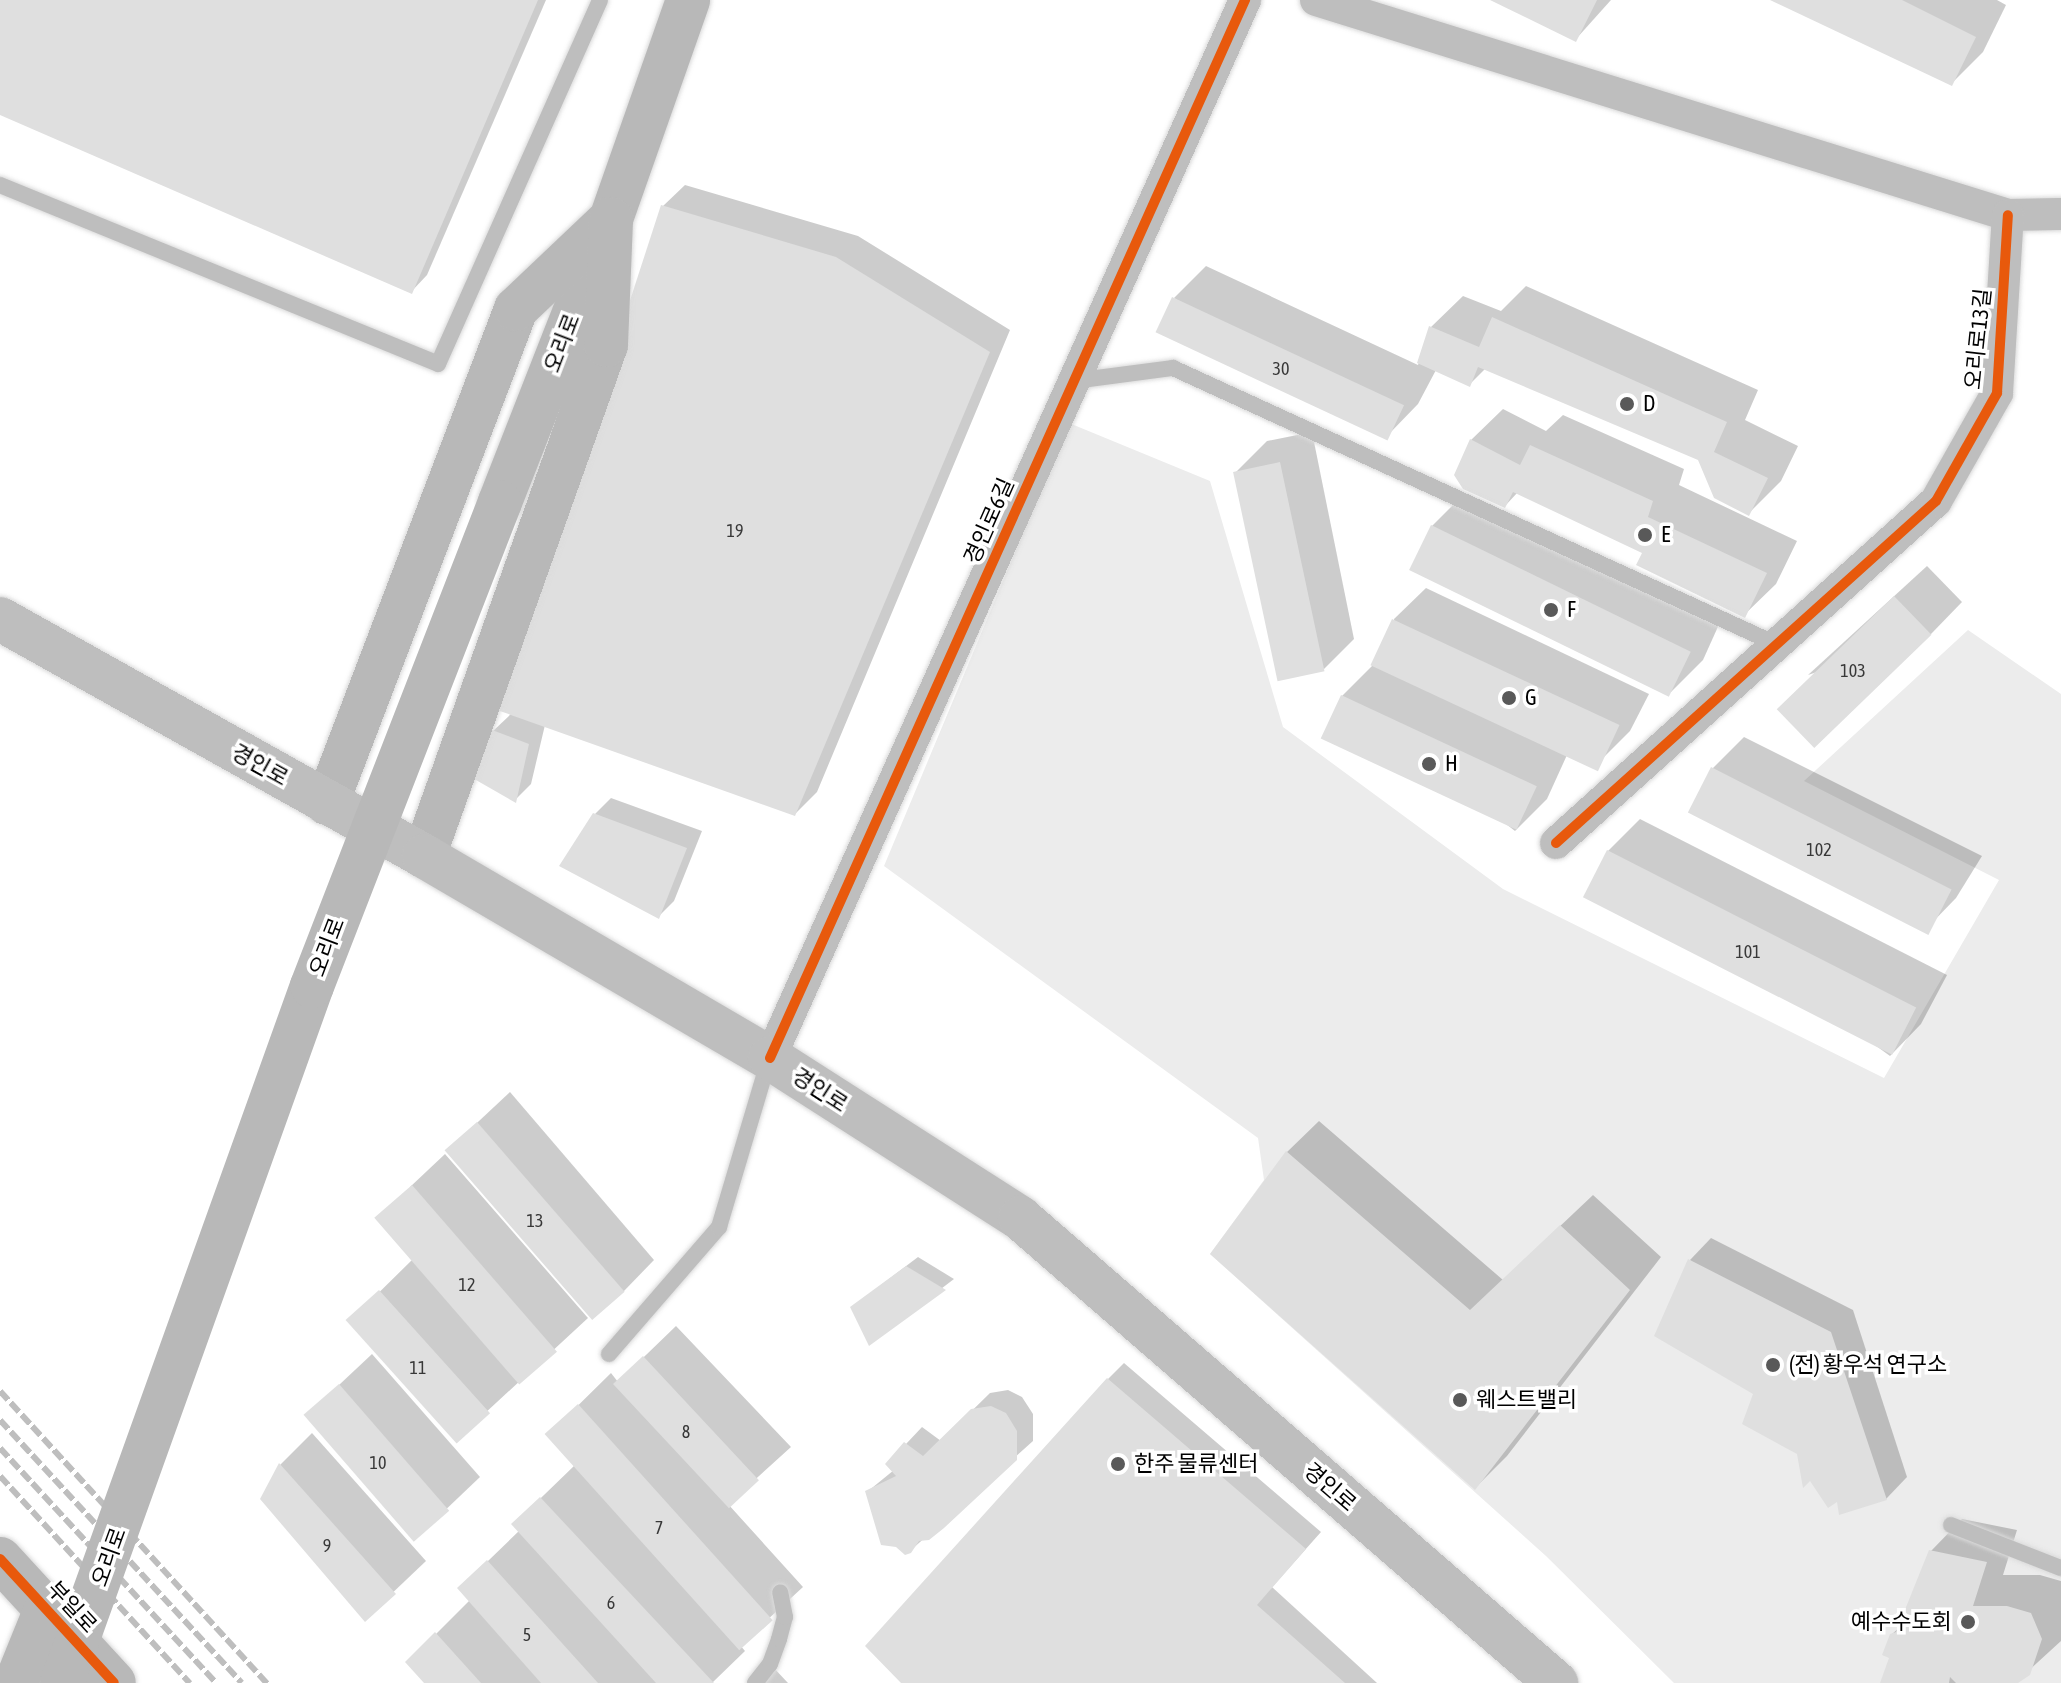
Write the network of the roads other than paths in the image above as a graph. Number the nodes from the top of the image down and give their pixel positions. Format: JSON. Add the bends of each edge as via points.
{"nodes":[{"id":1,"x":600,"y":0,"type":"edge"},
{"id":2,"x":688,"y":0,"type":"edge"},
{"id":3,"x":1245,"y":0,"type":"edge"},
{"id":4,"x":1316,"y":0,"type":"edge"},
{"id":5,"x":0,"y":185,"type":"edge"},
{"id":6,"x":2061,"y":214,"type":"edge"},
{"id":7,"x":2008,"y":215,"type":"junction"},
{"id":8,"x":611,"y":219,"type":"junction"},
{"id":9,"x":1074,"y":381,"type":"junction"},
{"id":10,"x":0,"y":619,"type":"edge"},
{"id":11,"x":1776,"y":644,"type":"junction"},
{"id":12,"x":327,"y":803,"type":"junction"},
{"id":13,"x":1556,"y":843,"type":"dead end"},
{"id":14,"x":424,"y":856,"type":"junction"},
{"id":15,"x":770,"y":1058,"type":"junction"},
{"id":16,"x":609,"y":1354,"type":"dead end"},
{"id":17,"x":1951,"y":1525,"type":"dead end"},
{"id":18,"x":0,"y":1559,"type":"edge"},
{"id":19,"x":2061,"y":1568,"type":"edge"},
{"id":20,"x":780,"y":1592,"type":"dead end"},
{"id":21,"x":46,"y":1609,"type":"junction"},
{"id":22,"x":16,"y":1683,"type":"edge"},
{"id":23,"x":62,"y":1683,"type":"edge"},
{"id":24,"x":114,"y":1683,"type":"edge"},
{"id":25,"x":755,"y":1683,"type":"edge"},
{"id":26,"x":1556,"y":1683,"type":"edge"}],
"edges":[{"from":1,"to":5,"type":"lane","via":[[438,364]]},
{"from":2,"to":8,"type":"main road","name":"오리로"},
{"from":3,"to":9,"type":"street","name":"경인로6길"},
{"from":4,"to":7,"type":"street"},
{"from":6,"to":7,"type":"street"},
{"from":7,"to":11,"type":"street","name":"오리로13길","via":[[1997,393],[1936,501]]},
{"from":8,"to":12,"type":"main road","name":"오리로","via":[[516,309]]},
{"from":8,"to":14,"type":"main road","name":"오리로","via":[[606,345]]},
{"from":8,"to":23,"type":"main road","name":"오리로","bridge":true,"via":[[312,986]]},
{"from":9,"to":11,"type":"lane","via":[[1173,368]]},
{"from":9,"to":15,"type":"street","name":"경인로6길"},
{"from":10,"to":12,"type":"main road","name":"경인로"},
{"from":11,"to":13,"type":"street","name":"오리로13길"},
{"from":12,"to":14,"type":"main road","name":"경인로"},
{"from":14,"to":15,"type":"main road","name":"경인로"},
{"from":15,"to":16,"type":"lane","via":[[719,1227]]},
{"from":15,"to":26,"type":"main road","name":"경인로","via":[[1020,1218]]},
{"from":17,"to":19,"type":"lane"},
{"from":18,"to":21,"type":"main road","name":"부일로"},
{"from":20,"to":25,"type":"lane","via":[[785,1617],[779,1639],[770,1664]]},
{"from":21,"to":22,"type":"main road"},
{"from":21,"to":24,"type":"main road","name":"부일로"}]}
